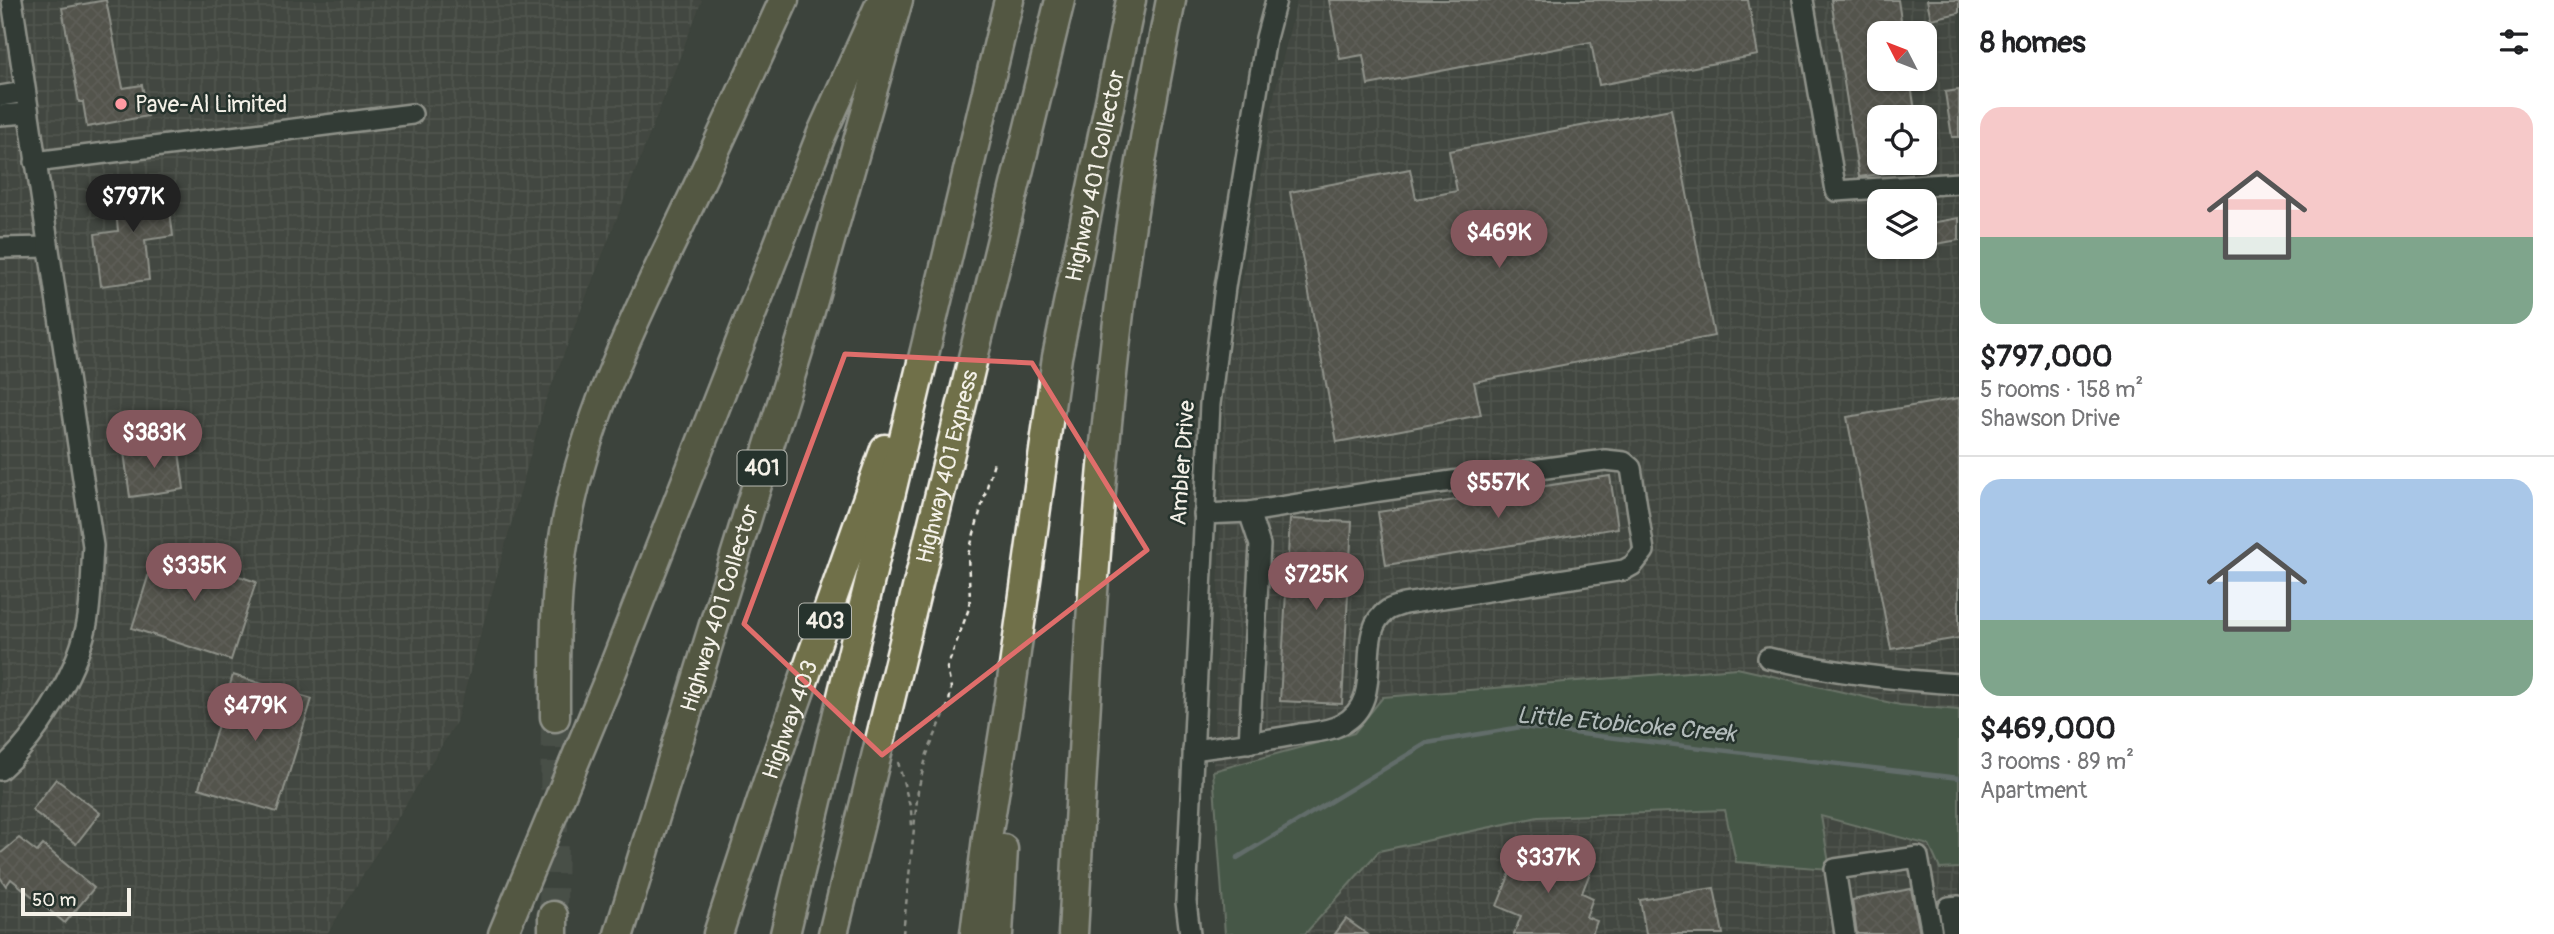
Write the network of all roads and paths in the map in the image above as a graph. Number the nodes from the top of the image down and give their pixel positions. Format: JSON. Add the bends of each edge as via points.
{"nodes":[{"id":1,"x":12,"y":0,"type":"edge"},
{"id":2,"x":784,"y":0,"type":"edge"},
{"id":3,"x":882,"y":0,"type":"edge"},
{"id":4,"x":898,"y":0,"type":"edge"},
{"id":5,"x":1009,"y":0,"type":"edge"},
{"id":6,"x":1060,"y":0,"type":"edge"},
{"id":7,"x":1131,"y":0,"type":"edge"},
{"id":8,"x":1171,"y":0,"type":"edge"},
{"id":9,"x":1276,"y":0,"type":"edge"},
{"id":10,"x":1803,"y":0,"type":"edge"},
{"id":11,"x":8,"y":32,"type":"edge"},
{"id":12,"x":25,"y":92,"type":"junction"},
{"id":13,"x":0,"y":96,"type":"edge"},
{"id":14,"x":28,"y":113,"type":"junction"},
{"id":15,"x":412,"y":114,"type":"dead end"},
{"id":16,"x":0,"y":116,"type":"edge"},
{"id":17,"x":35,"y":162,"type":"junction"},
{"id":18,"x":1959,"y":183,"type":"edge"},
{"id":19,"x":48,"y":247,"type":"junction"},
{"id":20,"x":0,"y":248,"type":"edge"},
{"id":21,"x":935,"y":308,"type":"junction"},
{"id":22,"x":994,"y":462,"type":"dead end"},
{"id":23,"x":1249,"y":512,"type":"junction"},
{"id":24,"x":1203,"y":514,"type":"junction"},
{"id":25,"x":1768,"y":659,"type":"dead end"},
{"id":26,"x":1959,"y":684,"type":"edge"},
{"id":27,"x":1011,"y":688,"type":"junction"},
{"id":28,"x":555,"y":717,"type":"tunnel mouth"},
{"id":29,"x":1249,"y":743,"type":"junction"},
{"id":30,"x":1193,"y":750,"type":"junction"},
{"id":31,"x":896,"y":756,"type":"dead end"},
{"id":32,"x":0,"y":770,"type":"edge"},
{"id":33,"x":912,"y":834,"type":"junction"},
{"id":34,"x":1959,"y":906,"type":"edge"},
{"id":35,"x":505,"y":930,"type":"edge"},
{"id":36,"x":619,"y":934,"type":"edge"},
{"id":37,"x":718,"y":934,"type":"edge"},
{"id":38,"x":785,"y":934,"type":"edge"},
{"id":39,"x":833,"y":934,"type":"edge"},
{"id":40,"x":903,"y":934,"type":"edge"},
{"id":41,"x":975,"y":934,"type":"edge"},
{"id":42,"x":998,"y":934,"type":"edge"},
{"id":43,"x":1073,"y":934,"type":"edge"},
{"id":44,"x":1190,"y":934,"type":"edge"},
{"id":45,"x":1845,"y":934,"type":"edge"},
{"id":46,"x":1932,"y":934,"type":"edge"},
{"id":47,"x":1953,"y":934,"type":"edge"}],
"edges":[{"from":1,"to":11,"type":"street"},
{"from":2,"to":28,"type":"highway","via":[[636,315],[583,457],[565,531],[556,603]]},
{"from":3,"to":35,"type":"highway","via":[[822,133]]},
{"from":4,"to":36,"type":"highway","name":"Highway 401 Collector","number":"401","via":[[806,325]]},
{"from":5,"to":21,"type":"highway","name":"Highway 401 Express"},
{"from":6,"to":39,"type":"highway","name":"Highway 401 Express"},
{"from":7,"to":27,"type":"highway","name":"Highway 401 Collector","via":[[1057,357]]},
{"from":8,"to":43,"type":"highway","via":[[1123,281],[1104,457]]},
{"from":9,"to":24,"type":"street","name":"Ambler Drive","via":[[1225,287],[1210,404]]},
{"from":10,"to":18,"type":"street","via":[[1836,191]]},
{"from":11,"to":12,"type":"street"},
{"from":12,"to":13,"type":"street"},
{"from":12,"to":14,"type":"street"},
{"from":14,"to":16,"type":"street"},
{"from":14,"to":17,"type":"street"},
{"from":15,"to":17,"type":"street"},
{"from":17,"to":19,"type":"street"},
{"from":19,"to":20,"type":"street"},
{"from":19,"to":32,"type":"street","via":[[93,546],[86,628],[62,692]]},
{"from":21,"to":37,"type":"highway","name":"Highway 403","number":"403"},
{"from":21,"to":38,"type":"highway","name":"Highway 401 Express"},
{"from":22,"to":33,"type":"path","via":[[968,555],[970,599],[947,668],[949,703],[927,754]]},
{"from":23,"to":24,"type":"street"},
{"from":23,"to":29,"type":"street","via":[[1260,545]]},
{"from":23,"to":29,"type":"street","via":[[1605,460],[1624,462],[1631,468],[1644,551],[1624,570],[1388,610],[1374,630],[1366,695],[1350,719],[1329,729]]},
{"from":24,"to":30,"type":"street","name":"Ambler Drive"},
{"from":25,"to":26,"type":"street","via":[[1906,681]]},
{"from":27,"to":41,"type":"highway","name":"Highway 401 Collector"},
{"from":27,"to":42,"type":"highway"},
{"from":29,"to":30,"type":"street"},
{"from":30,"to":44,"type":"street","name":"Ambler Drive","via":[[1186,902]]},
{"from":31,"to":33,"type":"path","via":[[911,810]]},
{"from":33,"to":40,"type":"path"},
{"from":34,"to":47,"type":"street","via":[[1949,907]]},
{"from":45,"to":46,"type":"street","via":[[1835,869],[1918,857]]}]}
